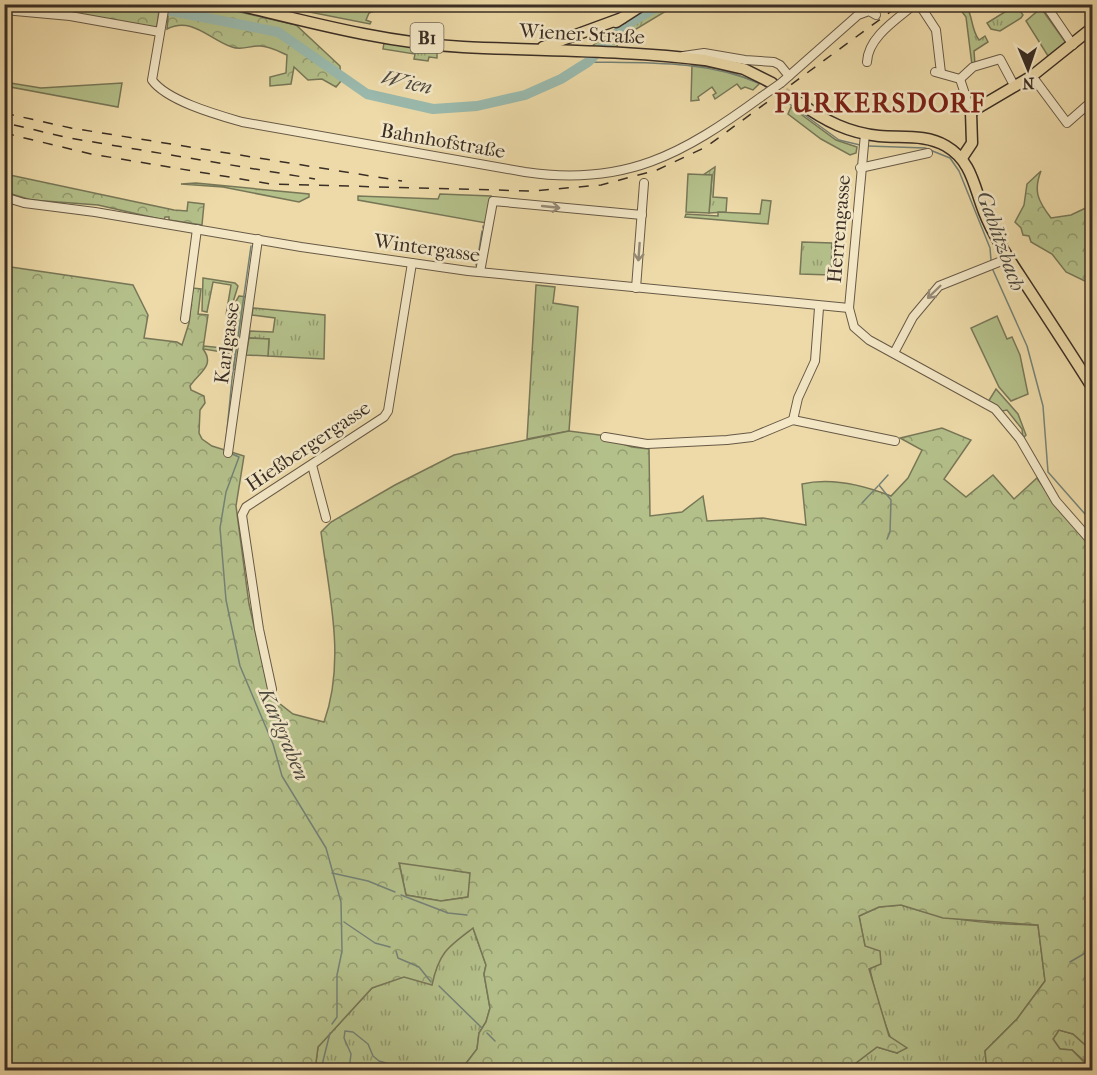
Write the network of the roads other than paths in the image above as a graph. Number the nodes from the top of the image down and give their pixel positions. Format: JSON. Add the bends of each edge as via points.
{"nodes":[{"id":1,"x":165,"y":4,"type":"edge"},
{"id":2,"x":234,"y":4,"type":"edge"},
{"id":3,"x":263,"y":4,"type":"edge"},
{"id":4,"x":644,"y":4,"type":"edge"},
{"id":5,"x":855,"y":4,"type":"edge"},
{"id":6,"x":1045,"y":4,"type":"edge"},
{"id":7,"x":919,"y":5,"type":"edge"},
{"id":8,"x":4,"y":10,"type":"edge"},
{"id":9,"x":858,"y":15,"type":"junction"},
{"id":10,"x":622,"y":18,"type":"junction"},
{"id":11,"x":882,"y":21,"type":"junction"},
{"id":12,"x":161,"y":28,"type":"junction"},
{"id":13,"x":1092,"y":28,"type":"edge"},
{"id":14,"x":574,"y":36,"type":"junction"},
{"id":15,"x":1073,"y":45,"type":"junction"},
{"id":16,"x":482,"y":46,"type":"junction"},
{"id":17,"x":525,"y":50,"type":"junction"},
{"id":18,"x":577,"y":53,"type":"junction"},
{"id":19,"x":680,"y":57,"type":"junction"},
{"id":20,"x":867,"y":62,"type":"dead end"},
{"id":21,"x":789,"y":76,"type":"junction"},
{"id":22,"x":1032,"y":76,"type":"junction"},
{"id":23,"x":960,"y":79,"type":"junction"},
{"id":24,"x":777,"y":83,"type":"junction"},
{"id":25,"x":1015,"y":87,"type":"junction"},
{"id":26,"x":1092,"y":101,"type":"edge"},
{"id":27,"x":800,"y":103,"type":"tunnel mouth"},
{"id":28,"x":972,"y":112,"type":"junction"},
{"id":29,"x":863,"y":143,"type":"junction"},
{"id":30,"x":928,"y":153,"type":"dead end"},
{"id":31,"x":962,"y":158,"type":"junction"},
{"id":32,"x":860,"y":168,"type":"junction"},
{"id":33,"x":644,"y":183,"type":"dead end"},
{"id":34,"x":4,"y":197,"type":"edge"},
{"id":35,"x":642,"y":215,"type":"junction"},
{"id":36,"x":197,"y":229,"type":"junction"},
{"id":37,"x":258,"y":239,"type":"junction"},
{"id":38,"x":1009,"y":258,"type":"junction"},
{"id":39,"x":412,"y":263,"type":"junction"},
{"id":40,"x":480,"y":272,"type":"junction"},
{"id":41,"x":636,"y":288,"type":"junction"},
{"id":42,"x":819,"y":308,"type":"junction"},
{"id":43,"x":849,"y":308,"type":"junction"},
{"id":44,"x":185,"y":319,"type":"dead end"},
{"id":45,"x":894,"y":353,"type":"junction"},
{"id":46,"x":1092,"y":387,"type":"edge"},
{"id":47,"x":793,"y":420,"type":"junction"},
{"id":48,"x":605,"y":436,"type":"dead end"},
{"id":49,"x":895,"y":441,"type":"dead end"},
{"id":50,"x":228,"y":453,"type":"dead end"},
{"id":51,"x":312,"y":465,"type":"junction"},
{"id":52,"x":326,"y":518,"type":"dead end"},
{"id":53,"x":1092,"y":542,"type":"edge"},
{"id":54,"x":272,"y":689,"type":"dead end"}],
"edges":[{"from":1,"to":12,"type":"street","name":"Bahnhofstraße"},
{"from":2,"to":16,"type":"main road","name":"Wiener Straße","number":"B1","via":[[366,35]]},
{"from":3,"to":16,"type":"main road","name":"Wiener Straße","number":"B1","via":[[372,30]]},
{"from":4,"to":10,"type":"main road"},
{"from":5,"to":9,"type":"street"},
{"from":6,"to":15,"type":"street"},
{"from":7,"to":11,"type":"street"},
{"from":7,"to":23,"type":"street","via":[[936,30],[938,72]]},
{"from":8,"to":12,"type":"street"},
{"from":9,"to":11,"type":"street","via":[[870,11]]},
{"from":9,"to":21,"type":"street"},
{"from":10,"to":14,"type":"main road"},
{"from":10,"to":18,"type":"main road","via":[[580,40]]},
{"from":11,"to":20,"type":"street","via":[[868,50]]},
{"from":12,"to":24,"type":"street","name":"Bahnhofstraße","bridge":true,"via":[[153,82],[169,94],[220,116],[559,177],[635,168],[670,155],[711,133]]},
{"from":13,"to":15,"type":"main road"},
{"from":14,"to":17,"type":"main road","via":[[554,45]]},
{"from":14,"to":18,"type":"main road"},
{"from":15,"to":22,"type":"main road"},
{"from":16,"to":17,"type":"main road","name":"Wiener Straße","number":"B1"},
{"from":17,"to":18,"type":"main road","name":"Wiener Straße","number":"B1"},
{"from":18,"to":19,"type":"main road","name":"Wiener Straße","number":"B1"},
{"from":19,"to":21,"type":"street","name":"Wiener Straße","via":[[704,53],[774,62]]},
{"from":19,"to":24,"type":"main road","name":"Wiener Straße","number":"B1","via":[[731,65]]},
{"from":21,"to":24,"type":"street","name":"Bahnhofstraße"},
{"from":22,"to":25,"type":"main road"},
{"from":22,"to":26,"type":"street","via":[[1067,123]]},
{"from":23,"to":25,"type":"street","via":[[973,68],[1000,59]]},
{"from":23,"to":28,"type":"street"},
{"from":25,"to":28,"type":"main road"},
{"from":27,"to":29,"type":"main road"},
{"from":28,"to":31,"type":"main road","via":[[972,143]]},
{"from":29,"to":31,"type":"main road","via":[[930,139]]},
{"from":29,"to":32,"type":"street","name":"Herrengasse"},
{"from":30,"to":32,"type":"street"},
{"from":31,"to":38,"type":"main road","via":[[985,216]]},
{"from":32,"to":43,"type":"street","name":"Herrengasse"},
{"from":33,"to":35,"type":"street"},
{"from":34,"to":36,"type":"street","name":"Wintergasse"},
{"from":40,"to":35,"type":"street","one_way":true,"via":[[493,201]]},
{"from":35,"to":41,"type":"street","one_way":true},
{"from":36,"to":37,"type":"street","name":"Wintergasse"},
{"from":36,"to":44,"type":"street"},
{"from":37,"to":39,"type":"street","name":"Wintergasse"},
{"from":37,"to":50,"type":"street","name":"Karlgasse"},
{"from":38,"to":45,"type":"street","one_way":true,"via":[[946,281],[930,294]]},
{"from":38,"to":46,"type":"main road"},
{"from":39,"to":40,"type":"street","name":"Wintergasse"},
{"from":39,"to":51,"type":"street","name":"Hießbergergasse","via":[[388,411]]},
{"from":40,"to":41,"type":"street","name":"Wintergasse"},
{"from":41,"to":42,"type":"street","name":"Wintergasse"},
{"from":42,"to":43,"type":"street","name":"Wintergasse"},
{"from":42,"to":47,"type":"street","via":[[815,361],[798,398]]},
{"from":43,"to":45,"type":"street","via":[[856,330]]},
{"from":45,"to":53,"type":"street","via":[[995,409],[1020,439],[1056,501]]},
{"from":47,"to":48,"type":"street","via":[[752,437],[727,440],[647,444]]},
{"from":47,"to":49,"type":"street"},
{"from":51,"to":52,"type":"street"},
{"from":51,"to":54,"type":"street","name":"Hießbergergasse","via":[[246,507],[242,515]]}]}
